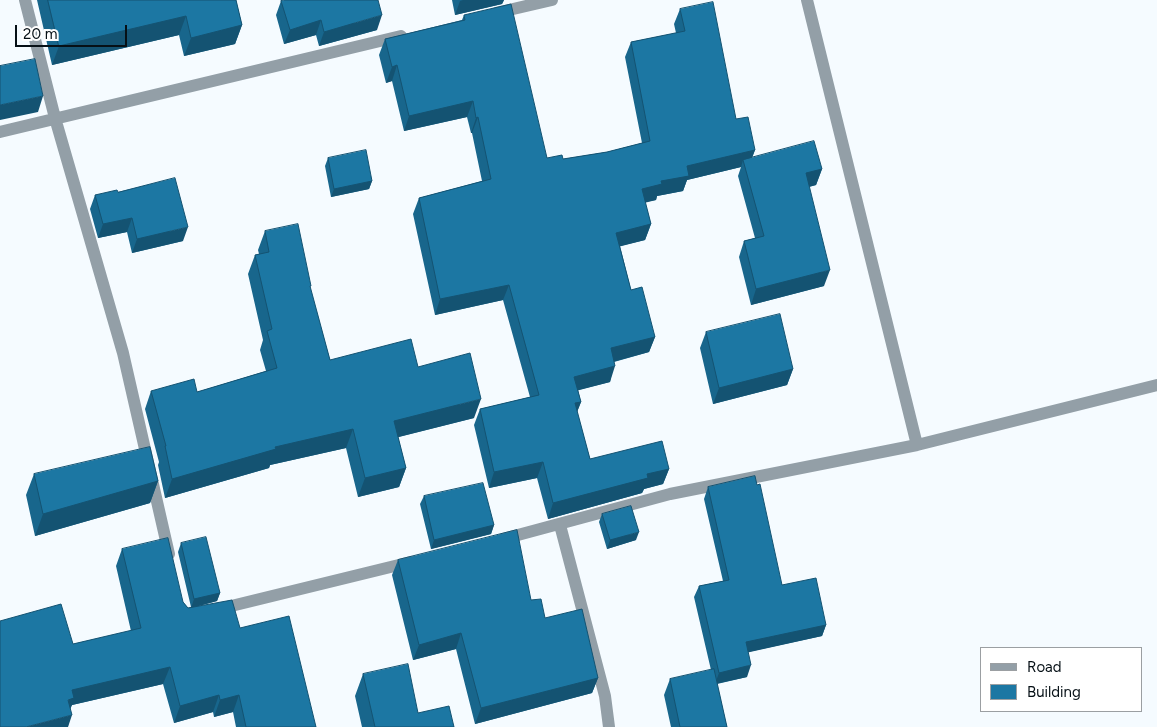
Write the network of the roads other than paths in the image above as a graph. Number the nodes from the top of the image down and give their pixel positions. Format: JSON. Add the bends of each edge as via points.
{"nodes":[{"id":1,"x":25,"y":0,"type":"edge"},
{"id":2,"x":552,"y":0,"type":"edge"},
{"id":3,"x":807,"y":0,"type":"edge"},
{"id":4,"x":485,"y":16,"type":"edge"},
{"id":5,"x":418,"y":32,"type":"edge"},
{"id":6,"x":54,"y":118,"type":"junction"},
{"id":7,"x":0,"y":132,"type":"edge"},
{"id":8,"x":1157,"y":385,"type":"edge"},
{"id":9,"x":917,"y":445,"type":"junction"},
{"id":10,"x":560,"y":525,"type":"junction"},
{"id":11,"x":492,"y":542,"type":"edge"},
{"id":12,"x":426,"y":558,"type":"edge"},
{"id":13,"x":173,"y":570,"type":"edge"},
{"id":14,"x":205,"y":613,"type":"edge"},
{"id":15,"x":609,"y":727,"type":"edge"}],
"edges":[{"from":1,"to":6,"type":"street"},
{"from":2,"to":4,"type":"street"},
{"from":3,"to":9,"type":"street"},
{"from":5,"to":6,"type":"street"},
{"from":6,"to":7,"type":"street"},
{"from":6,"to":13,"type":"street","via":[[123,352]]},
{"from":8,"to":9,"type":"street"},
{"from":9,"to":10,"type":"street","via":[[670,494]]},
{"from":10,"to":11,"type":"street"},
{"from":10,"to":15,"type":"street","via":[[605,696]]},
{"from":12,"to":14,"type":"street"}]}
